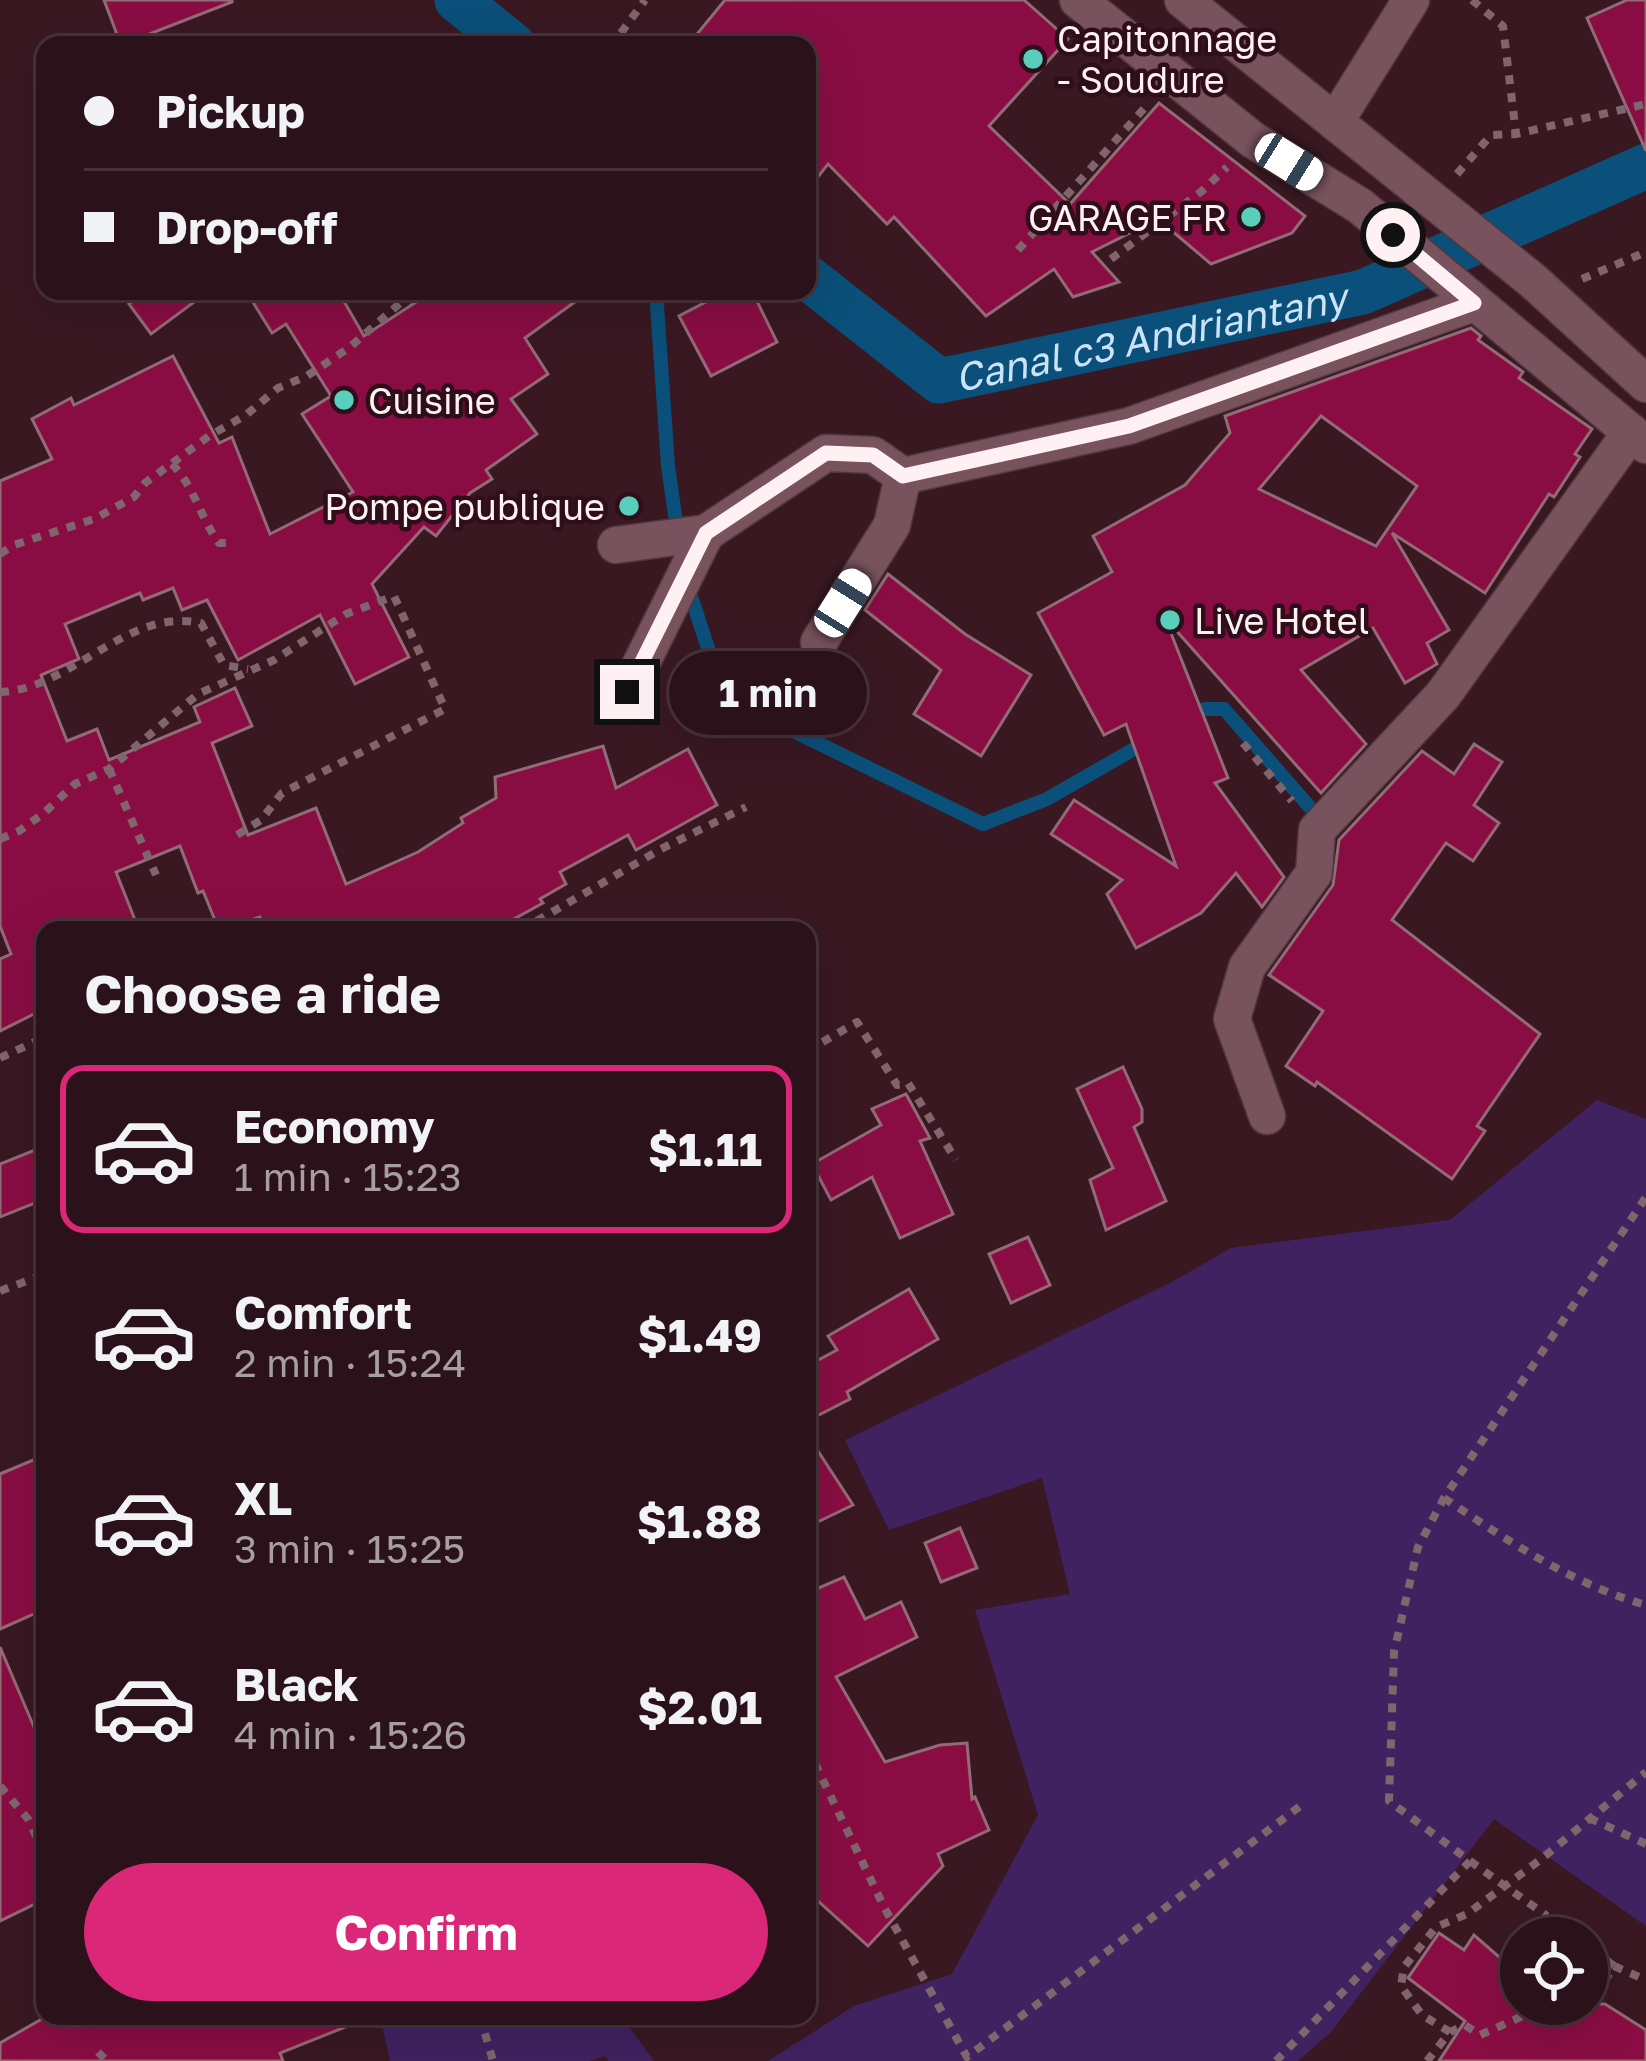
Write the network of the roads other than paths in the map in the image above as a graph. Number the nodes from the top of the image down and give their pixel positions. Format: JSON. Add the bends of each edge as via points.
{"nodes":[{"id":1,"x":1078,"y":0,"type":"edge"},
{"id":2,"x":1183,"y":0,"type":"edge"},
{"id":3,"x":1411,"y":0,"type":"edge"},
{"id":4,"x":1226,"y":13,"type":"edge"},
{"id":5,"x":1335,"y":122,"type":"junction"},
{"id":6,"x":1466,"y":297,"type":"junction"},
{"id":7,"x":1646,"y":384,"type":"edge"},
{"id":8,"x":1639,"y":439,"type":"edge"},
{"id":9,"x":903,"y":476,"type":"junction"},
{"id":10,"x":698,"y":539,"type":"junction"},
{"id":11,"x":632,"y":543,"type":"dead end"},
{"id":12,"x":819,"y":641,"type":"dead end"},
{"id":13,"x":627,"y":692,"type":"dead end"},
{"id":14,"x":1268,"y":1116,"type":"dead end"}],
"edges":[{"from":1,"to":6,"type":"street","via":[[1253,140],[1360,206]]},
{"from":2,"to":4,"type":"street"},
{"from":3,"to":5,"type":"street"},
{"from":4,"to":5,"type":"street"},
{"from":5,"to":7,"type":"street"},
{"from":6,"to":8,"type":"street"},
{"from":6,"to":9,"type":"street","via":[[1129,426]]},
{"from":8,"to":14,"type":"street","via":[[1443,695],[1317,830],[1314,873],[1246,968],[1232,1019]]},
{"from":9,"to":10,"type":"street","via":[[873,455],[826,453]]},
{"from":9,"to":12,"type":"street","via":[[892,525]]},
{"from":10,"to":11,"type":"street"},
{"from":10,"to":13,"type":"street"}]}
